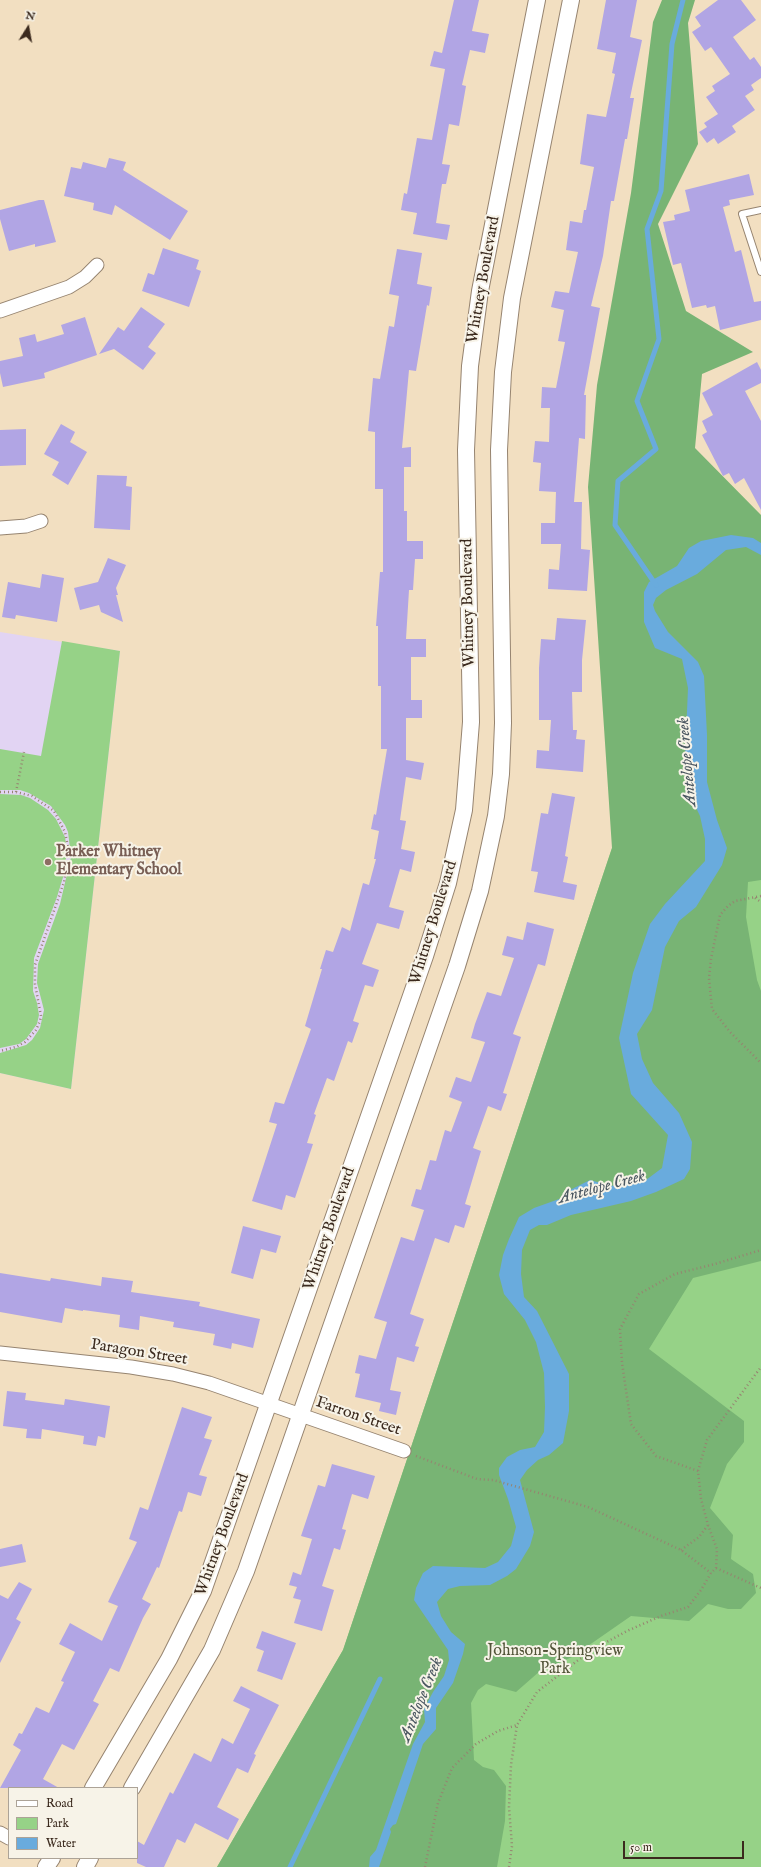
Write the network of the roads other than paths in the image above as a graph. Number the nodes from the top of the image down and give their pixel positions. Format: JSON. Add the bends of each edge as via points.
{"nodes":[{"id":1,"x":537,"y":0,"type":"edge"},
{"id":2,"x":571,"y":0,"type":"edge"},
{"id":3,"x":761,"y":210,"type":"edge"},
{"id":4,"x":97,"y":265,"type":"dead end"},
{"id":5,"x":761,"y":272,"type":"edge"},
{"id":6,"x":0,"y":311,"type":"edge"},
{"id":7,"x":41,"y":521,"type":"dead end"},
{"id":8,"x":0,"y":528,"type":"edge"},
{"id":9,"x":0,"y":1353,"type":"edge"},
{"id":10,"x":270,"y":1404,"type":"junction"},
{"id":11,"x":301,"y":1415,"type":"junction"},
{"id":12,"x":404,"y":1451,"type":"road end"},
{"id":13,"x":94,"y":1787,"type":"edge"},
{"id":14,"x":133,"y":1787,"type":"edge"}],
"edges":[{"from":1,"to":10,"type":"street","name":"Whitney Boulevard","via":[[480,291],[470,366],[466,450],[471,722],[468,770],[457,847],[425,956]]},
{"from":2,"to":11,"type":"street","name":"Whitney Boulevard","via":[[512,298],[503,372],[499,450],[503,724],[501,774],[489,854],[470,928]]},
{"from":3,"to":5,"type":"lane","via":[[742,214]]},
{"from":4,"to":6,"type":"street","via":[[86,277],[69,287]]},
{"from":7,"to":8,"type":"street","via":[[26,526]]},
{"from":9,"to":10,"type":"street","name":"Paragon Street","via":[[173,1374],[209,1383]]},
{"from":10,"to":11,"type":"street","name":"Paragon Street"},
{"from":10,"to":13,"type":"street","name":"Whitney Boulevard","via":[[215,1560],[193,1613]]},
{"from":11,"to":12,"type":"street","name":"Farron Street"},
{"from":11,"to":14,"type":"street","name":"Whitney Boulevard","via":[[233,1605],[200,1674]]}]}
